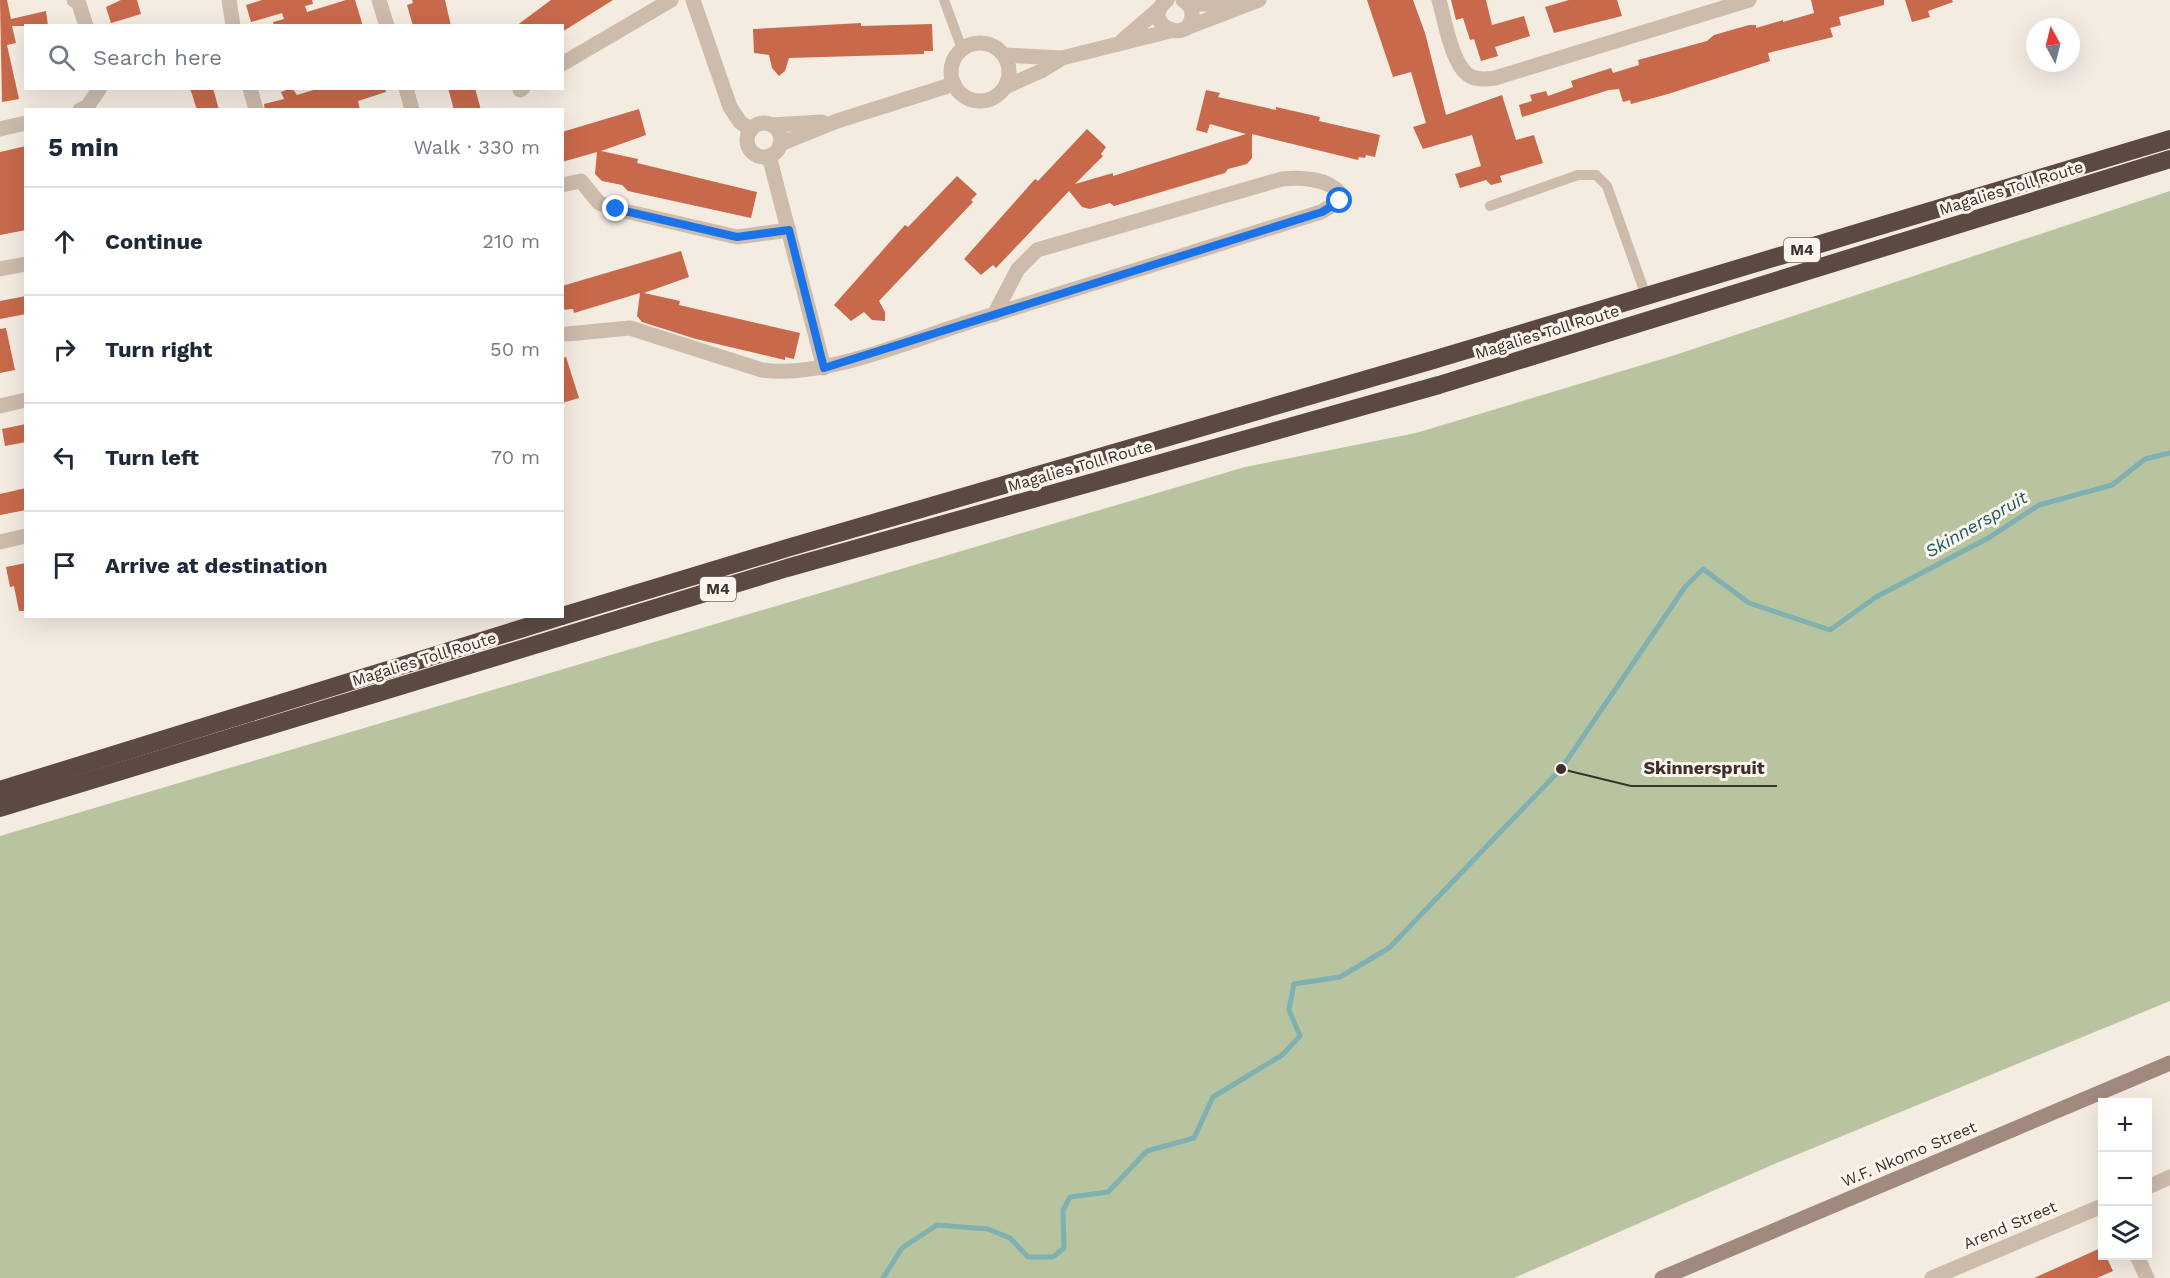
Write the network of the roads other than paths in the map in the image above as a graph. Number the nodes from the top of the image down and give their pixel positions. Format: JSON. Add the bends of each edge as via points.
{"nodes":[{"id":1,"x":74,"y":0,"type":"edge"},
{"id":2,"x":229,"y":0,"type":"edge"},
{"id":3,"x":379,"y":0,"type":"edge"},
{"id":4,"x":671,"y":0,"type":"edge"},
{"id":5,"x":693,"y":0,"type":"edge"},
{"id":6,"x":944,"y":0,"type":"edge"},
{"id":7,"x":1259,"y":0,"type":"edge"},
{"id":8,"x":1439,"y":0,"type":"edge"},
{"id":9,"x":1749,"y":0,"type":"edge"},
{"id":10,"x":1186,"y":2,"type":"edge"},
{"id":11,"x":1163,"y":3,"type":"edge"},
{"id":12,"x":1240,"y":6,"type":"junction"},
{"id":13,"x":85,"y":24,"type":"edge"},
{"id":14,"x":233,"y":24,"type":"edge"},
{"id":15,"x":386,"y":24,"type":"edge"},
{"id":16,"x":1186,"y":28,"type":"junction"},
{"id":17,"x":1170,"y":31,"type":"junction"},
{"id":18,"x":1120,"y":42,"type":"junction"},
{"id":19,"x":962,"y":49,"type":"junction"},
{"id":20,"x":1004,"y":55,"type":"junction"},
{"id":21,"x":1062,"y":58,"type":"junction"},
{"id":22,"x":564,"y":63,"type":"edge"},
{"id":23,"x":954,"y":84,"type":"junction"},
{"id":24,"x":1005,"y":87,"type":"junction"},
{"id":25,"x":99,"y":90,"type":"edge"},
{"id":26,"x":251,"y":90,"type":"edge"},
{"id":27,"x":407,"y":90,"type":"edge"},
{"id":28,"x":85,"y":108,"type":"edge"},
{"id":29,"x":255,"y":108,"type":"edge"},
{"id":30,"x":411,"y":108,"type":"edge"},
{"id":31,"x":837,"y":121,"type":"junction"},
{"id":32,"x":24,"y":123,"type":"edge"},
{"id":33,"x":772,"y":125,"type":"junction"},
{"id":34,"x":0,"y":129,"type":"edge"},
{"id":35,"x":751,"y":130,"type":"junction"},
{"id":36,"x":2170,"y":139,"type":"edge"},
{"id":37,"x":780,"y":144,"type":"junction"},
{"id":38,"x":769,"y":156,"type":"junction"},
{"id":39,"x":2170,"y":159,"type":"edge"},
{"id":40,"x":564,"y":185,"type":"edge"},
{"id":41,"x":1490,"y":206,"type":"dead end"},
{"id":42,"x":789,"y":230,"type":"junction"},
{"id":43,"x":24,"y":264,"type":"edge"},
{"id":44,"x":0,"y":269,"type":"edge"},
{"id":45,"x":1646,"y":296,"type":"junction"},
{"id":46,"x":994,"y":315,"type":"junction"},
{"id":47,"x":567,"y":334,"type":"dead end"},
{"id":48,"x":824,"y":368,"type":"junction"},
{"id":49,"x":24,"y":400,"type":"edge"},
{"id":50,"x":0,"y":406,"type":"edge"},
{"id":51,"x":24,"y":536,"type":"edge"},
{"id":52,"x":0,"y":542,"type":"edge"},
{"id":53,"x":564,"y":615,"type":"edge"},
{"id":54,"x":556,"y":618,"type":"edge"},
{"id":55,"x":0,"y":790,"type":"edge"},
{"id":56,"x":0,"y":808,"type":"edge"},
{"id":57,"x":2170,"y":1063,"type":"edge"},
{"id":58,"x":2170,"y":1177,"type":"edge"},
{"id":59,"x":2152,"y":1184,"type":"edge"},
{"id":60,"x":2098,"y":1208,"type":"edge"},
{"id":61,"x":2139,"y":1260,"type":"edge"},
{"id":62,"x":1662,"y":1278,"type":"edge"},
{"id":63,"x":1932,"y":1278,"type":"edge"},
{"id":64,"x":2146,"y":1278,"type":"edge"}],
"edges":[{"from":1,"to":13,"type":"street"},
{"from":2,"to":14,"type":"street"},
{"from":3,"to":15,"type":"street"},
{"from":4,"to":22,"type":"street"},
{"from":5,"to":35,"type":"street","via":[[730,107]]},
{"from":6,"to":19,"type":"lane"},
{"from":7,"to":12,"type":"street"},
{"from":8,"to":9,"type":"street","via":[[1457,62],[1463,72],[1484,79]]},
{"from":10,"to":12,"type":"street"},
{"from":10,"to":16,"type":"street","via":[[1192,13]]},
{"from":11,"to":17,"type":"street","via":[[1161,24]]},
{"from":11,"to":18,"type":"street"},
{"from":12,"to":16,"type":"street"},
{"from":16,"to":17,"type":"street"},
{"from":17,"to":18,"type":"street"},
{"from":18,"to":21,"type":"street"},
{"from":19,"to":20,"type":"street","via":[[989,44]]},
{"from":19,"to":23,"type":"street","via":[[952,65]]},
{"from":20,"to":21,"type":"street"},
{"from":20,"to":24,"type":"street","via":[[1009,71]]},
{"from":21,"to":24,"type":"street"},
{"from":23,"to":24,"type":"street","via":[[974,100],[992,98]]},
{"from":23,"to":31,"type":"street"},
{"from":25,"to":28,"type":"street"},
{"from":26,"to":29,"type":"street"},
{"from":27,"to":30,"type":"street"},
{"from":31,"to":33,"type":"street"},
{"from":31,"to":37,"type":"street"},
{"from":32,"to":34,"type":"street"},
{"from":33,"to":35,"type":"street","via":[[758,124]]},
{"from":33,"to":37,"type":"street","via":[[780,133]]},
{"from":35,"to":38,"type":"street","via":[[747,140],[751,150],[759,156]]},
{"from":36,"to":45,"type":"highway","name":"Magalies Toll Route","number":"M4"},
{"from":37,"to":38,"type":"street"},
{"from":38,"to":42,"type":"street"},
{"from":39,"to":56,"type":"highway","name":"Magalies Toll Route","number":"M4","via":[[1439,385],[787,568]]},
{"from":40,"to":42,"type":"street","via":[[581,181],[599,203],[737,237]]},
{"from":41,"to":45,"type":"lane","via":[[1578,175],[1596,175],[1607,186]]},
{"from":42,"to":48,"type":"street"},
{"from":43,"to":44,"type":"street"},
{"from":45,"to":53,"type":"highway","name":"Magalies Toll Route","number":"M4"},
{"from":46,"to":46,"type":"street","via":[[1322,212],[1340,201],[1341,194],[1313,179],[1281,178],[1037,250],[1018,270]]},
{"from":46,"to":48,"type":"street"},
{"from":47,"to":48,"type":"street","via":[[630,328],[762,370],[783,373]]},
{"from":49,"to":50,"type":"street"},
{"from":51,"to":52,"type":"street"},
{"from":54,"to":55,"type":"highway","name":"Magalies Toll Route","number":"M4"},
{"from":57,"to":62,"type":"main road","name":"W.F. Nkomo Street"},
{"from":58,"to":59,"type":"street"},
{"from":60,"to":63,"type":"street","name":"Arend Street"},
{"from":61,"to":64,"type":"street"}]}
